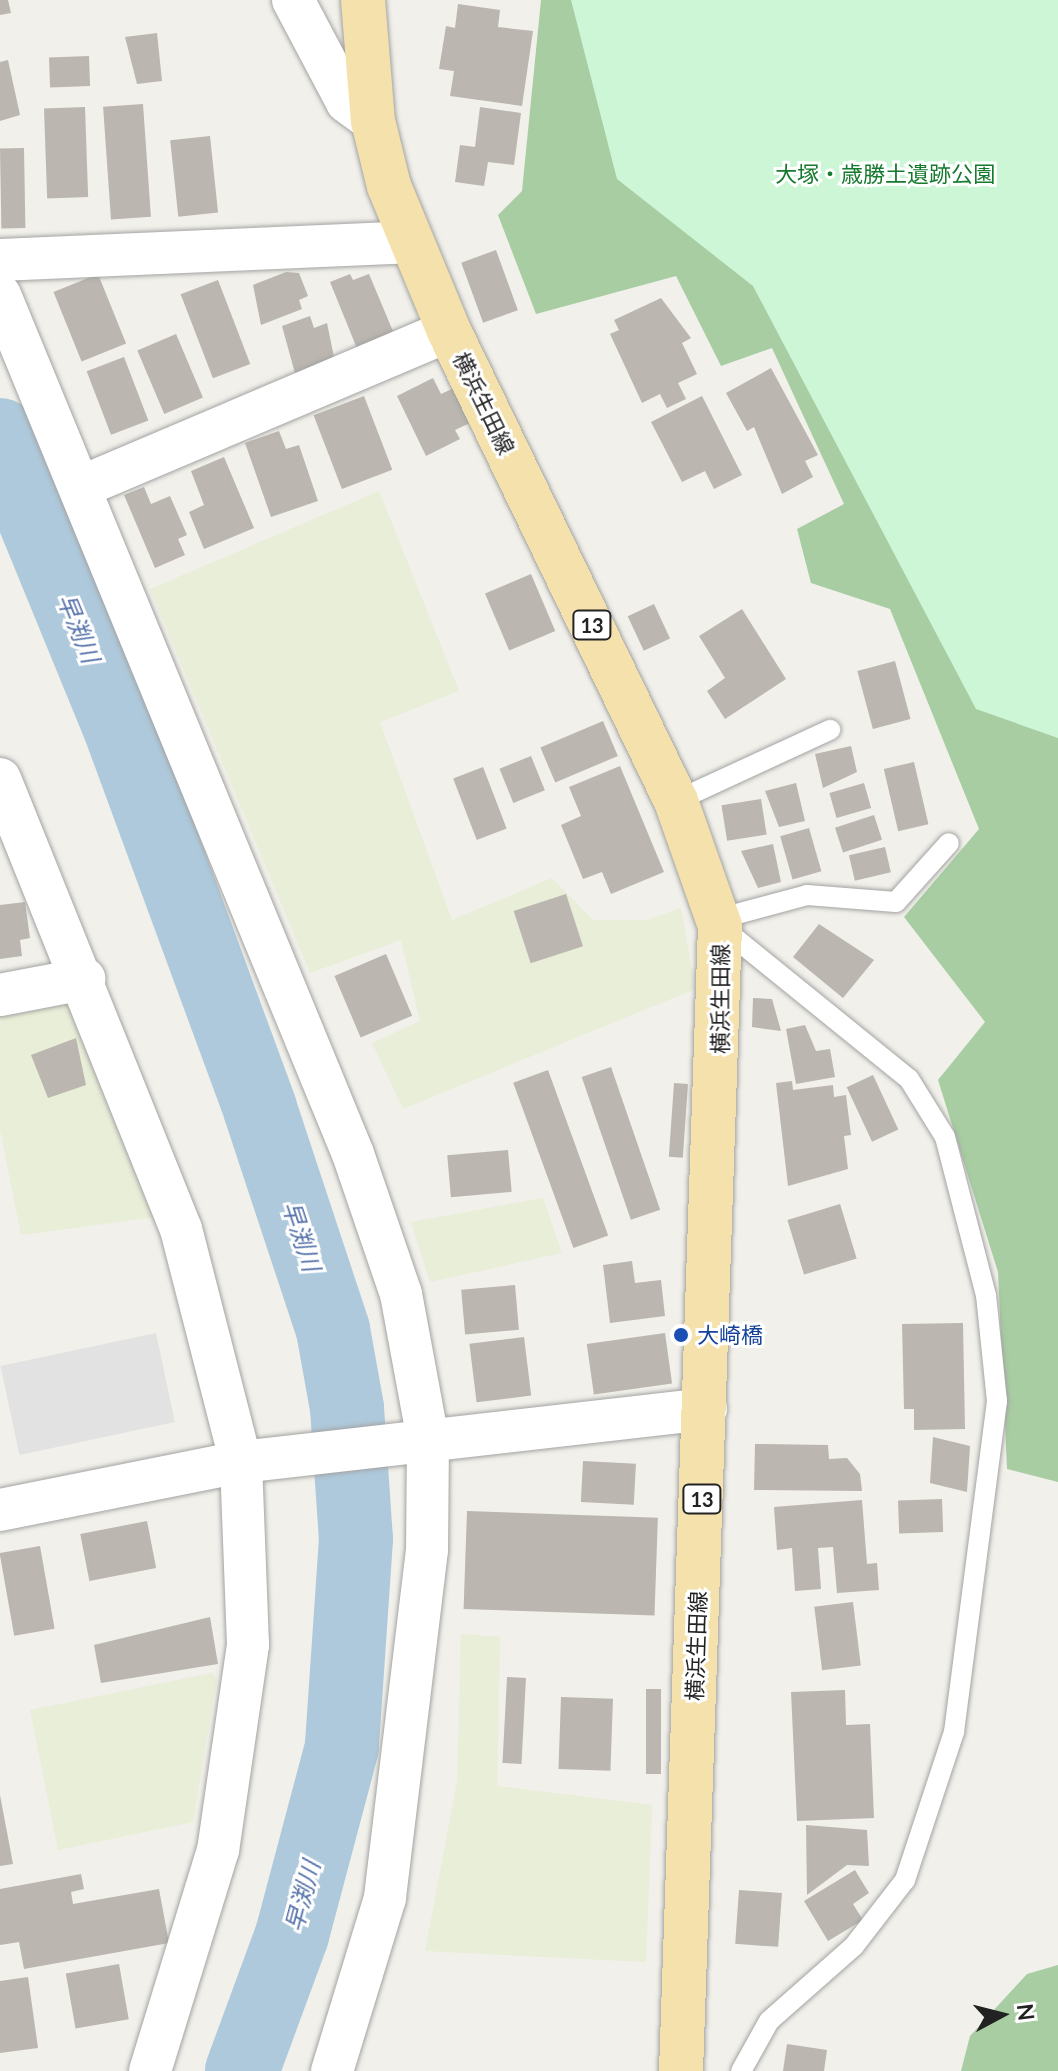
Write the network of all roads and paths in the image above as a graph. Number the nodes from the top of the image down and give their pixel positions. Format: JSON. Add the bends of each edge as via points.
{"nodes":[{"id":1,"x":293,"y":0,"type":"edge"},
{"id":2,"x":363,"y":0,"type":"edge"},
{"id":3,"x":373,"y":121,"type":"junction"},
{"id":4,"x":411,"y":242,"type":"junction"},
{"id":5,"x":0,"y":260,"type":"edge"},
{"id":6,"x":0,"y":295,"type":"edge"},
{"id":7,"x":449,"y":331,"type":"junction"},
{"id":8,"x":83,"y":486,"type":"junction"},
{"id":9,"x":830,"y":730,"type":"dead end"},
{"id":10,"x":0,"y":779,"type":"edge"},
{"id":11,"x":676,"y":801,"type":"junction"},
{"id":12,"x":949,"y":843,"type":"dead end"},
{"id":13,"x":719,"y":923,"type":"junction"},
{"id":14,"x":84,"y":979,"type":"junction"},
{"id":15,"x":0,"y":995,"type":"edge"},
{"id":16,"x":706,"y":1409,"type":"junction"},
{"id":17,"x":420,"y":1440,"type":"junction"},
{"id":18,"x":248,"y":1461,"type":"junction"},
{"id":19,"x":0,"y":1510,"type":"edge"},
{"id":20,"x":150,"y":2071,"type":"edge"},
{"id":21,"x":332,"y":2071,"type":"edge"},
{"id":22,"x":681,"y":2071,"type":"edge"},
{"id":23,"x":741,"y":2071,"type":"edge"}],
"edges":[{"from":1,"to":3,"type":"street","via":[[347,102]]},
{"from":2,"to":3,"type":"main road","name":"横浜生田線","number":"13"},
{"from":3,"to":4,"type":"main road","name":"横浜生田線","number":"13"},
{"from":4,"to":5,"type":"street"},
{"from":4,"to":7,"type":"main road","name":"横浜生田線","number":"13"},
{"from":6,"to":8,"type":"street"},
{"from":7,"to":8,"type":"street"},
{"from":7,"to":11,"type":"main road","name":"横浜生田線","number":"13"},
{"from":8,"to":17,"type":"street","via":[[353,1154],[401,1294]]},
{"from":9,"to":11,"type":"lane"},
{"from":10,"to":14,"type":"street"},
{"from":11,"to":13,"type":"main road","name":"横浜生田線","number":"13"},
{"from":12,"to":13,"type":"lane","via":[[896,902],[807,895]]},
{"from":13,"to":16,"type":"main road","name":"横浜生田線","number":"13"},
{"from":13,"to":23,"type":"lane","via":[[909,1079],[945,1137],[986,1295],[997,1401],[954,1732],[905,1880],[854,1946],[769,2021]]},
{"from":14,"to":15,"type":"street"},
{"from":14,"to":18,"type":"street","via":[[181,1229]]},
{"from":16,"to":17,"type":"street"},
{"from":16,"to":22,"type":"main road","name":"横浜生田線","number":"13"},
{"from":17,"to":18,"type":"street"},
{"from":17,"to":21,"type":"street","via":[[427,1550],[385,1898]]},
{"from":18,"to":19,"type":"street"},
{"from":18,"to":20,"type":"street","via":[[248,1645],[220,1834]]}]}
